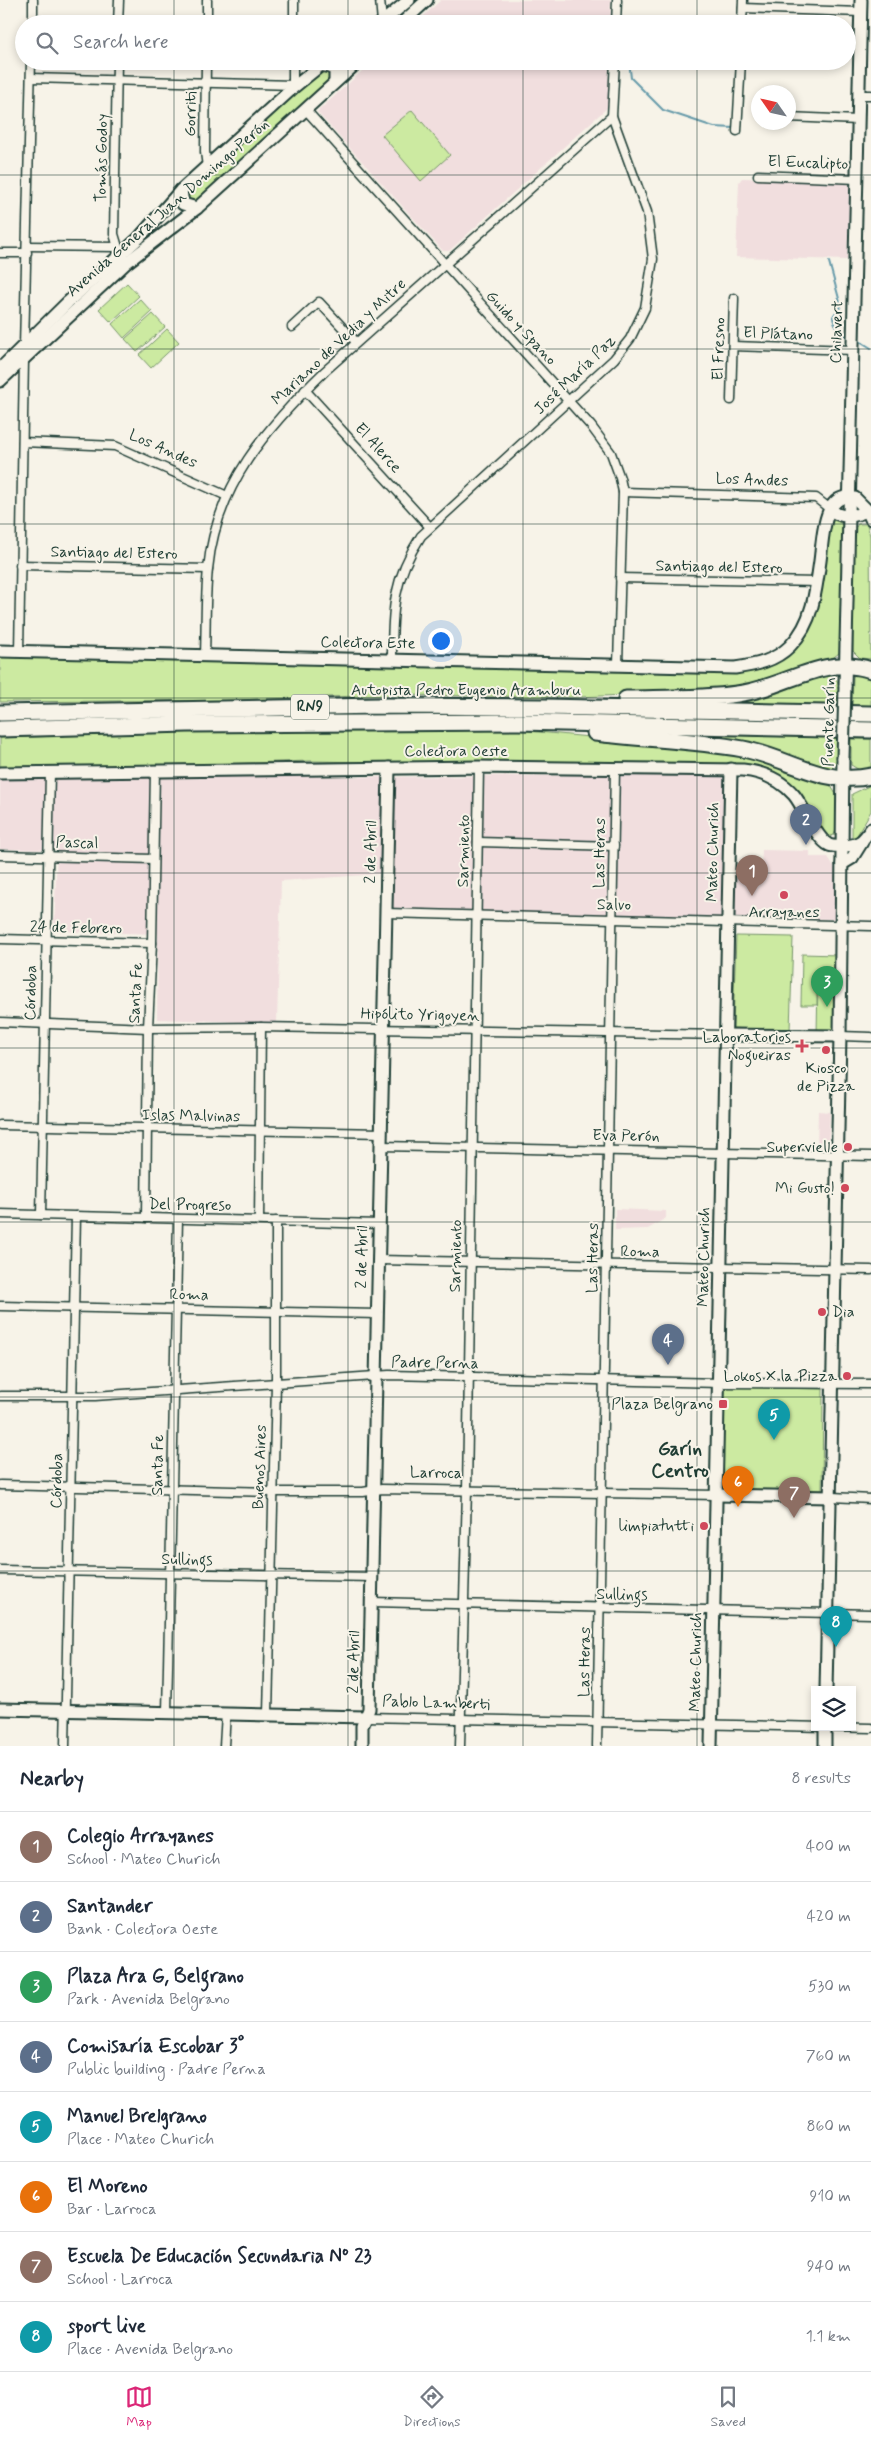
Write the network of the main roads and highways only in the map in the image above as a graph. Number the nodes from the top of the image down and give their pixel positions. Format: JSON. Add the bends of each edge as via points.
{"nodes":[{"id":1,"x":871,"y":670,"type":"edge"},
{"id":2,"x":0,"y":706,"type":"edge"},
{"id":3,"x":545,"y":707,"type":"junction"},
{"id":4,"x":74,"y":710,"type":"junction"},
{"id":5,"x":0,"y":713,"type":"edge"},
{"id":6,"x":871,"y":714,"type":"edge"},
{"id":7,"x":519,"y":722,"type":"junction"},
{"id":8,"x":82,"y":728,"type":"junction"},
{"id":9,"x":0,"y":729,"type":"edge"},
{"id":10,"x":871,"y":730,"type":"edge"},
{"id":11,"x":0,"y":734,"type":"edge"},
{"id":12,"x":871,"y":776,"type":"edge"}],
"edges":[{"from":1,"to":3,"type":"highway","via":[[836,664],[737,694]]},
{"from":2,"to":4,"type":"highway"},
{"from":3,"to":4,"type":"highway","name":"Autopista Pedro Eugenio Aramburu","number":"RN9"},
{"from":3,"to":6,"type":"highway","name":"Autopista Pedro Eugenio Aramburu","number":"RN9"},
{"from":4,"to":5,"type":"highway","name":"Autopista Pedro Eugenio Aramburu","number":"RN9"},
{"from":7,"to":8,"type":"highway","name":"Autopista Pedro Eugenio Aramburu","number":"RN9"},
{"from":7,"to":10,"type":"highway","name":"Autopista Pedro Eugenio Aramburu","number":"RN9"},
{"from":7,"to":12,"type":"highway","via":[[740,748],[844,780]]},
{"from":8,"to":9,"type":"highway","name":"Autopista Pedro Eugenio Aramburu","number":"RN9"},
{"from":8,"to":11,"type":"highway"}]}
